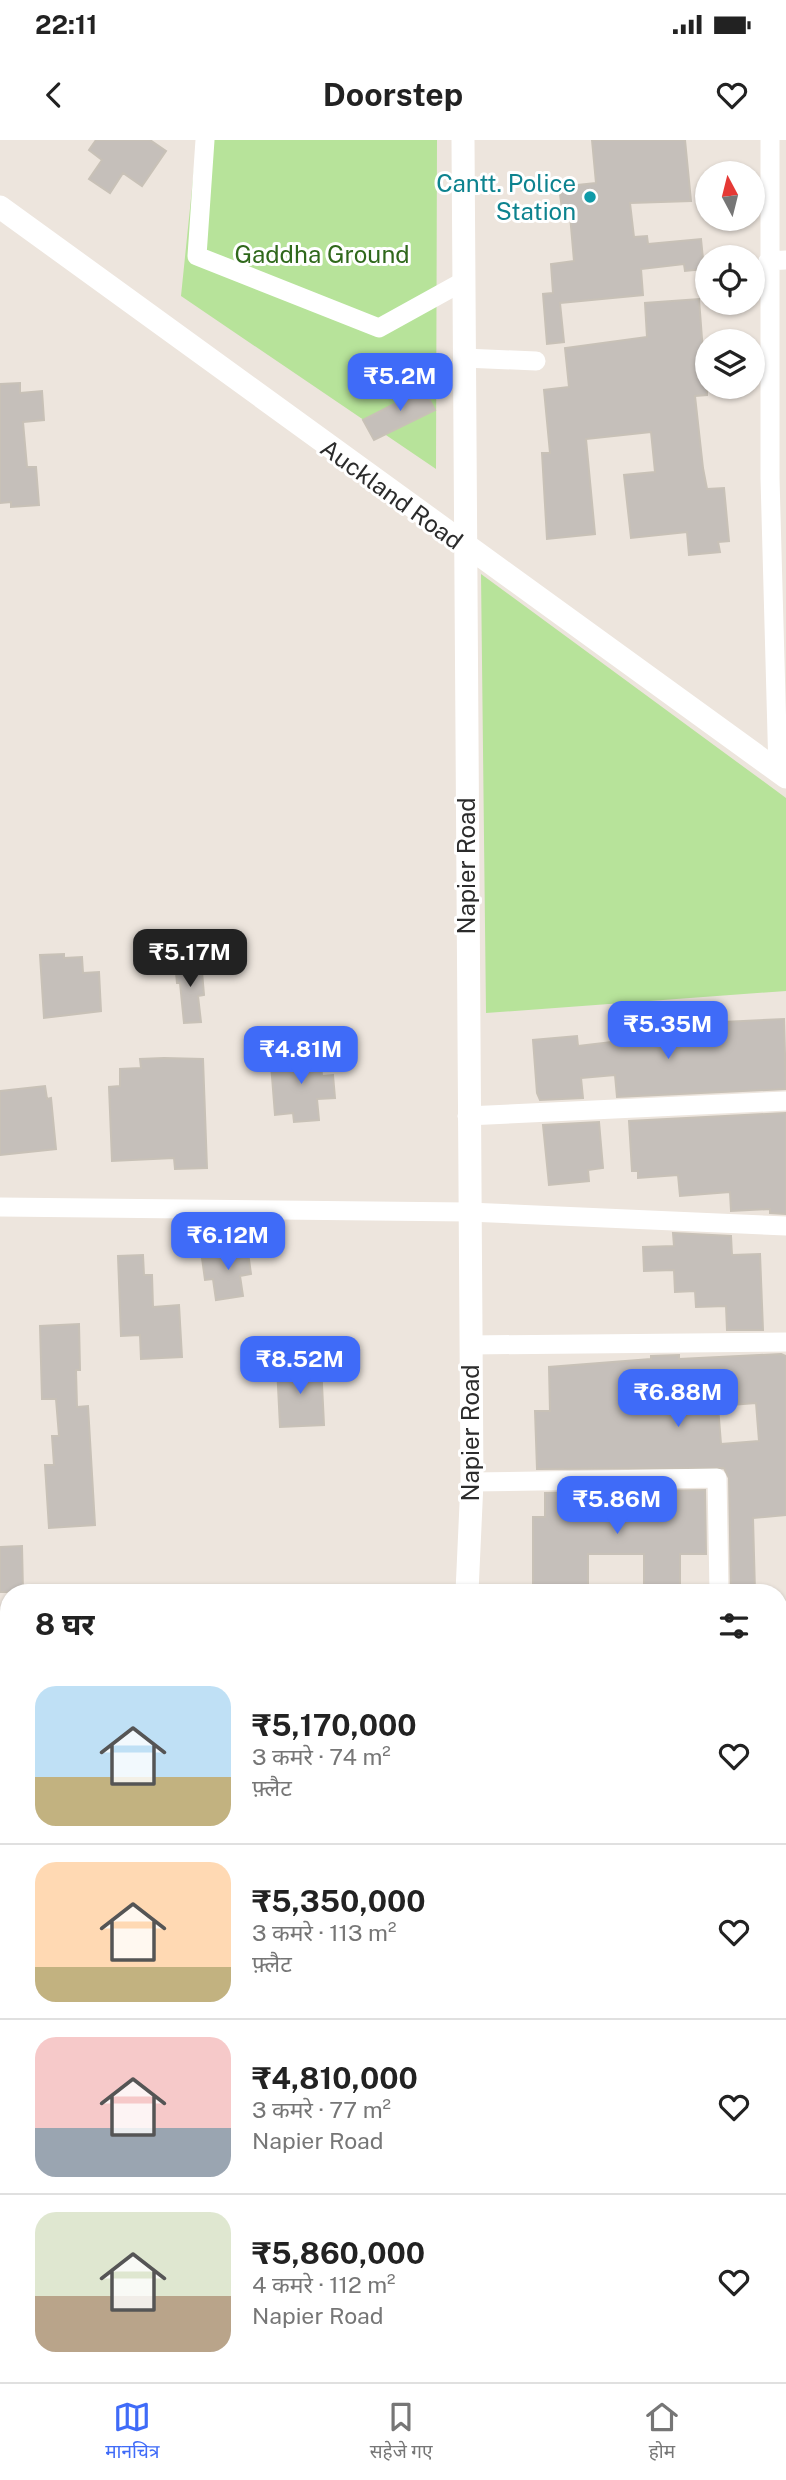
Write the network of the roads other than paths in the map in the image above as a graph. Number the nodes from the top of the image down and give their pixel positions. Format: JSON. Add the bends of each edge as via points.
{"nodes":[{"id":1,"x":205,"y":140,"type":"edge"},
{"id":2,"x":463,"y":140,"type":"edge"},
{"id":3,"x":770,"y":140,"type":"edge"},
{"id":4,"x":779,"y":172,"type":"edge"},
{"id":5,"x":0,"y":207,"type":"edge"},
{"id":6,"x":777,"y":260,"type":"edge"},
{"id":7,"x":464,"y":281,"type":"junction"},
{"id":8,"x":464,"y":358,"type":"junction"},
{"id":9,"x":778,"y":360,"type":"edge"},
{"id":10,"x":536,"y":361,"type":"dead end"},
{"id":11,"x":777,"y":422,"type":"edge"},
{"id":12,"x":465,"y":547,"type":"junction"},
{"id":13,"x":782,"y":774,"type":"edge"},
{"id":14,"x":786,"y":1101,"type":"edge"},
{"id":15,"x":467,"y":1116,"type":"junction"},
{"id":16,"x":0,"y":1208,"type":"edge"},
{"id":17,"x":468,"y":1212,"type":"junction"},
{"id":18,"x":786,"y":1226,"type":"edge"},
{"id":19,"x":786,"y":1342,"type":"edge"},
{"id":20,"x":470,"y":1345,"type":"junction"},
{"id":21,"x":472,"y":1482,"type":"junction"},
{"id":22,"x":467,"y":1584,"type":"edge"},
{"id":23,"x":719,"y":1584,"type":"edge"}],
"edges":[{"from":1,"to":7,"type":"street","via":[[197,256],[379,328]]},
{"from":2,"to":7,"type":"street","name":"Napier Road"},
{"from":3,"to":4,"type":"street"},
{"from":4,"to":6,"type":"street"},
{"from":5,"to":12,"type":"street","name":"Auckland Road"},
{"from":6,"to":9,"type":"street"},
{"from":7,"to":8,"type":"street","name":"Napier Road"},
{"from":8,"to":10,"type":"street"},
{"from":8,"to":12,"type":"street","name":"Napier Road"},
{"from":9,"to":11,"type":"street"},
{"from":11,"to":13,"type":"street"},
{"from":12,"to":13,"type":"street","name":"Auckland Road"},
{"from":12,"to":15,"type":"street","name":"Napier Road"},
{"from":14,"to":15,"type":"street"},
{"from":15,"to":17,"type":"street","name":"Napier Road"},
{"from":16,"to":17,"type":"street"},
{"from":17,"to":18,"type":"street"},
{"from":17,"to":20,"type":"street","name":"Napier Road"},
{"from":19,"to":20,"type":"street"},
{"from":20,"to":21,"type":"street","name":"Napier Road"},
{"from":21,"to":22,"type":"street","name":"Napier Road"},
{"from":21,"to":23,"type":"street","via":[[717,1478]]}]}
